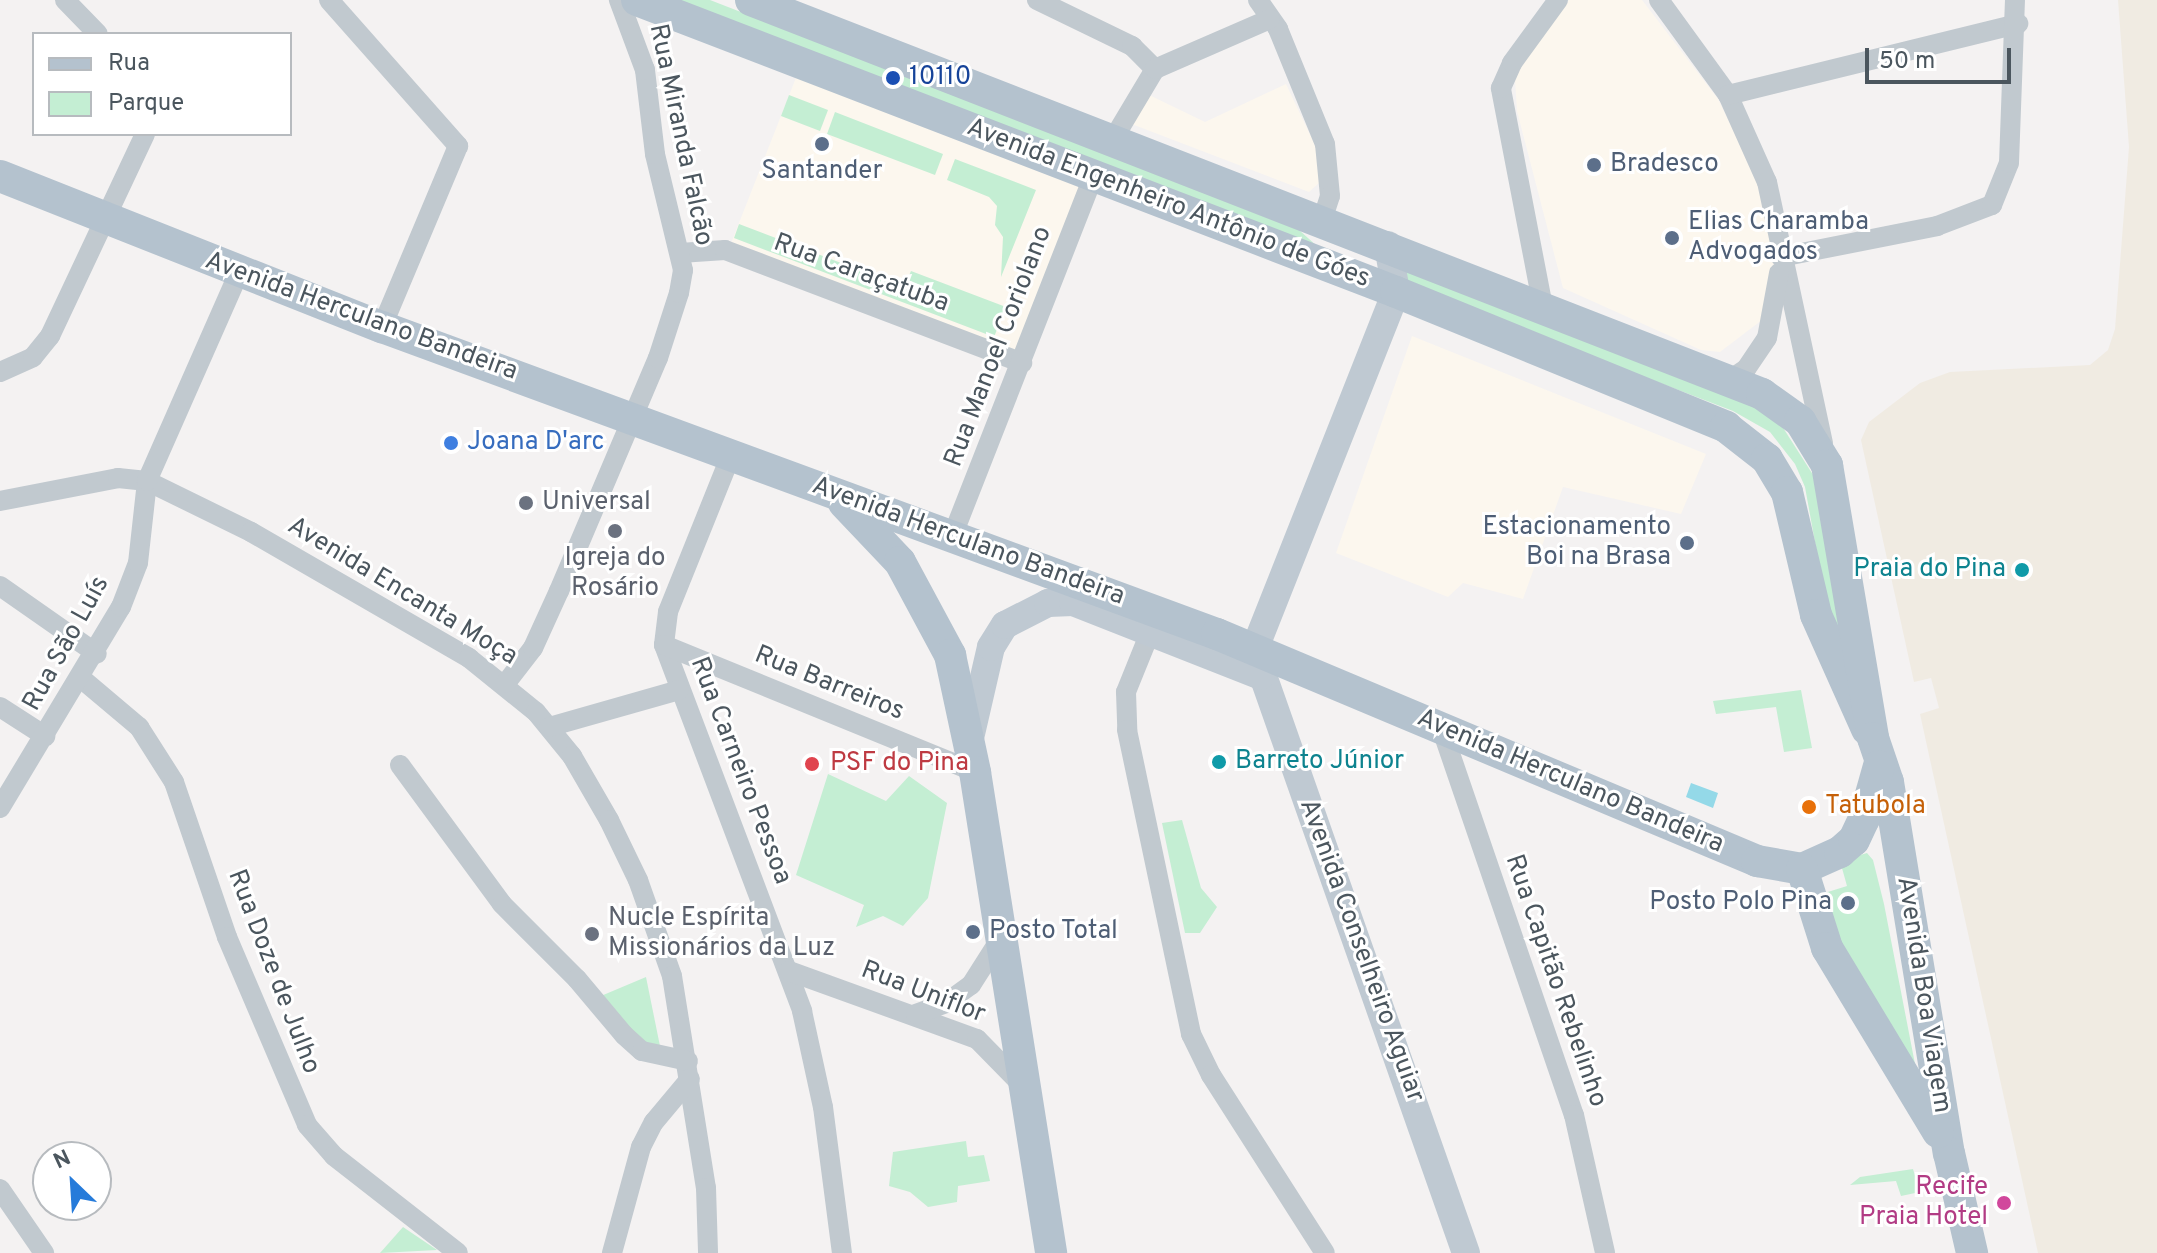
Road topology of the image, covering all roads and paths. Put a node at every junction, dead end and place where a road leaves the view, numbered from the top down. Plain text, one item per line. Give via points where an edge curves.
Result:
1 (65, 0) edge
2 (329, 0) edge
3 (619, 0) edge
4 (637, 0) edge
5 (1037, 0) edge
6 (1258, 0) edge
7 (1558, 0) edge
8 (1659, 0) edge
9 (2015, 0) edge
10 (763, 2) edge
11 (1270, 19) junction
12 (2018, 24) junction
13 (96, 32) edge
14 (1155, 69) junction
15 (1728, 95) junction
16 (144, 136) edge
17 (1112, 141) junction
18 (0, 176) edge
19 (1093, 177) junction
20 (109, 220) junction
21 (1322, 220) junction
22 (1388, 245) junction
23 (680, 253) junction
24 (1781, 257) junction
25 (239, 272) junction
26 (1396, 292) junction
27 (1543, 307) junction
28 (382, 327) junction
29 (1022, 363) junction
30 (0, 372) edge
31 (1728, 381) junction
32 (1697, 412) joint
33 (630, 418) junction
34 (731, 455) junction
35 (1826, 461) junction
36 (147, 481) junction
37 (825, 490) junction
38 (0, 501) edge
39 (952, 537) junction
40 (0, 586) edge
41 (1151, 630) junction
42 (664, 645) junction
43 (97, 654) junction
44 (1257, 663) junction
45 (82, 679) junction
46 (506, 683) junction
47 (679, 690) junction
48 (0, 707) edge
49 (549, 727) junction
50 (1442, 730) junction
51 (45, 736) junction
52 (1876, 752) junction
53 (972, 757) junction
54 (400, 765) dead end
55 (0, 808) edge
56 (1802, 869) junction
57 (999, 941) junction
58 (789, 971) junction
59 (916, 1014) junction
60 (689, 1070) junction
61 (1023, 1087) junction
62 (1949, 1153) junction
63 (4, 1203) edge
64 (44, 1253) edge
65 (458, 1253) edge
66 (612, 1253) edge
67 (708, 1253) edge
68 (842, 1253) edge
69 (1051, 1253) edge
70 (1325, 1253) edge
71 (1466, 1253) edge
72 (1605, 1253) edge
73 (1972, 1253) edge

1 - 13 street
2 - 28 street via 458,146
3 - 23 street, Rua Miranda Falcão via 645,70 655,154
4 - 19 main road, Avenida Engenheiro Antônio de Góes
5 - 14 street via 1132,46
6 - 11 street
7 - 27 street via 1512,63 1501,88
8 - 15 street
9 - 12 street
10 - 17 main road, Avenida Engenheiro Antônio de Góes
11 - 14 street
11 - 21 street via 1325,144 1330,196
12 - 15 street
12 - 24 street via 2009,163 1992,205 1937,226
14 - 17 street
15 - 24 street via 1767,182
16 - 20 street
17 - 21 main road, Avenida Engenheiro Antônio de Góes
18 - 20 main road, Avenida Herculano Bandeira
19 - 26 main road, Avenida Engenheiro Antônio de Góes
19 - 29 street, Rua Manoel Coriolano
20 - 25 main road, Avenida Herculano Bandeira
20 - 30 street via 42,347
21 - 22 main road, Avenida Engenheiro Antônio de Góes
22 - 26 main road
22 - 27 main road, Avenida Engenheiro Antônio de Góes
23 - 29 street, Rua Caraçatuba via 725,250
23 - 33 street, Rua Miranda Falcão via 683,270 668,331
24 - 31 street via 1767,338 1746,369
24 - 35 street
25 - 28 main road, Avenida Herculano Bandeira
25 - 36 street, Rua São Luís
26 - 32 main road, Avenida Engenheiro Antônio de Góes
26 - 44 main road
27 - 31 main road, Avenida Engenheiro Antônio de Góes
28 - 33 main road, Avenida Herculano Bandeira
29 - 39 street, Rua Manoel Coriolano
31 - 35 main road, Avenida Boa Viagem via 1762,394 1794,416
32 - 52 main road, Avenida Boa Viagem via 1740,436 1778,476 1793,509 1816,615
33 - 34 main road, Avenida Herculano Bandeira
33 - 46 street, Rua Miranda Falcão via 533,648
34 - 37 main road, Avenida Herculano Bandeira
34 - 42 street, Rua Carneiro Pessoa via 668,612
35 - 52 main road, Avenida Boa Viagem
36 - 38 street via 118,478
36 - 43 street, Rua São Luís via 138,563
36 - 46 street, Avenida Encanta Moça via 326,575
37 - 39 main road, Avenida Herculano Bandeira
37 - 53 main road via 872,528 924,600 950,655
39 - 44 main road, Avenida Herculano Bandeira via 1026,553
40 - 43 street
41 - 44 main road, Avenida Herculano Bandeira
41 - 53 main road, Avenida Herculano Bandeira via 1073,602 1048,603 1005,625 980,677
41 - 70 street via 1126,692 1127,730 1191,1034 1211,1075
42 - 47 street, Rua Carneiro Pessoa
42 - 53 street, Rua Barreiros
43 - 45 street, Rua São Luís
44 - 50 main road, Avenida Herculano Bandeira
44 - 71 main road, Avenida Conselheiro Aguiar
45 - 51 street, Rua São Luís
45 - 65 street, Rua Doze de Julho via 139,727 174,782 227,937 307,1125 334,1156
46 - 49 street, Avenida Encanta Moça
47 - 49 street
47 - 58 street, Rua Carneiro Pessoa
48 - 51 street
49 - 60 street, Avenida Encanta Moça via 593,790 638,880 672,976
50 - 56 main road, Avenida Herculano Bandeira via 1757,861
50 - 72 street, Rua Capitão Rebelinho via 1574,1115
51 - 55 street, Rua São Luís
52 - 56 main road via 1854,840
52 - 62 main road, Avenida Boa Viagem via 1888,782
53 - 57 main road
54 - 60 street via 502,904 624,1035 642,1051
56 - 62 main road via 1827,948
57 - 59 street via 971,985 946,1003
57 - 61 main road
58 - 59 street, Rua Uniflor
58 - 68 street, Rua Carneiro Pessoa via 823,1107
59 - 61 street, Rua Uniflor via 985,1044
60 - 66 street via 641,1147
60 - 67 street, Avenida Encanta Moça via 706,1188
61 - 69 main road
62 - 73 main road, Avenida Boa Viagem
63 - 64 street

